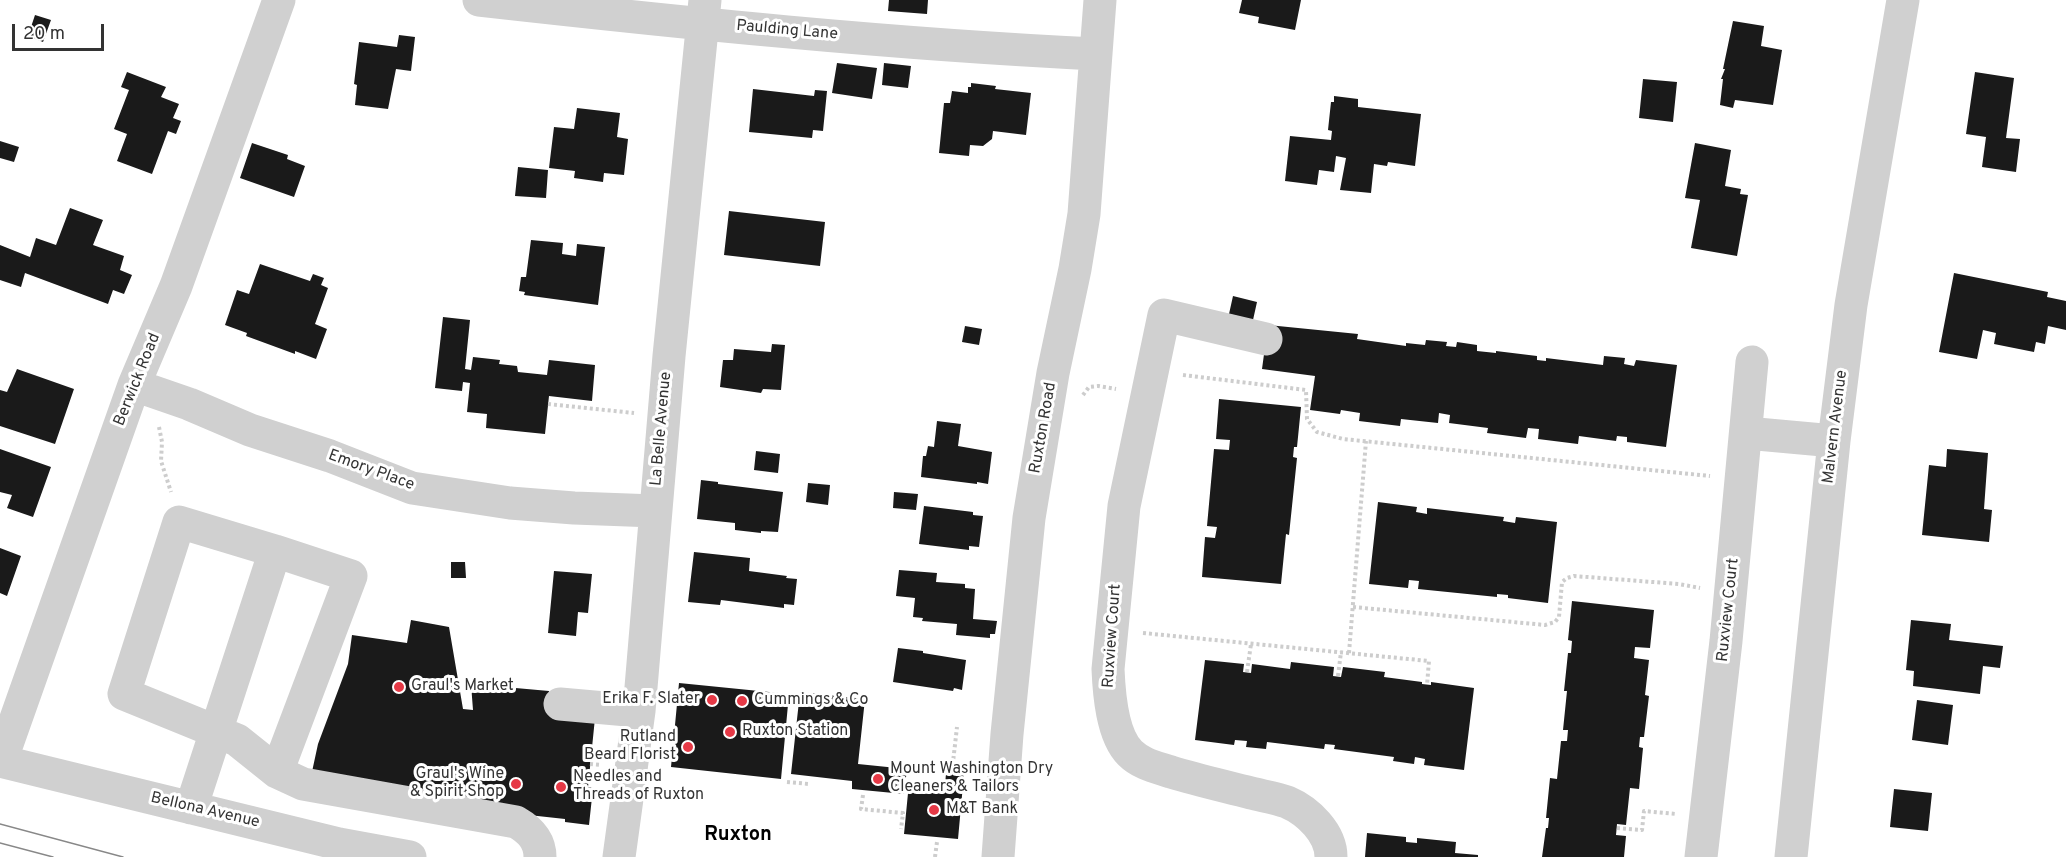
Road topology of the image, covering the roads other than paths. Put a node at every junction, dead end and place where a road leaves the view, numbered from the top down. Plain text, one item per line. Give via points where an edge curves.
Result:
1 (279, 0) edge
2 (479, 0) edge
3 (1100, 0) edge
4 (1903, 0) edge
5 (704, 11) edge
6 (1096, 54) junction
7 (1266, 339) dead end
8 (1752, 362) dead end
9 (134, 385) junction
10 (1746, 433) junction
11 (1833, 441) junction
12 (655, 511) junction
13 (275, 551) junction
14 (560, 704) dead end
15 (639, 711) junction
16 (216, 730) junction
17 (1, 761) edge
18 (277, 772) junction
19 (191, 808) junction
20 (410, 857) edge
21 (540, 857) edge
22 (619, 857) edge
23 (998, 857) edge
24 (1331, 857) edge
25 (1701, 857) edge
26 (1791, 857) edge

1 - 9 street, Berwick Road via 176,286
2 - 5 street, Paulding Lane
3 - 6 street, Ruxton Road
4 - 11 street, Malvern Avenue via 1857,266
5 - 6 street, Paulding Lane via 987,49
5 - 12 street, La Belle Avenue
6 - 23 street, Ruxton Road via 1084,214 1029,518 1006,734
7 - 24 street, Ruxview Court via 1164,315 1124,506 1108,669 1109,696 1119,737 1128,752 1142,763 1287,802 1307,814 1324,832
8 - 10 street, Ruxview Court
9 - 12 street, Emory Place via 412,488 520,504
9 - 17 street, Berwick Road
10 - 11 street
10 - 25 street, Ruxview Court
11 - 26 street, Malvern Avenue
12 - 15 street, La Belle Avenue
13 - 16 street
13 - 16 street via 179,522 124,694
13 - 18 street via 351,576
14 - 15 street
15 - 22 street, La Belle Avenue
16 - 18 street via 237,740
16 - 19 street
17 - 19 street, Bellona Avenue
18 - 21 street via 303,784 516,822 530,830 540,848
19 - 20 street, Bellona Avenue

